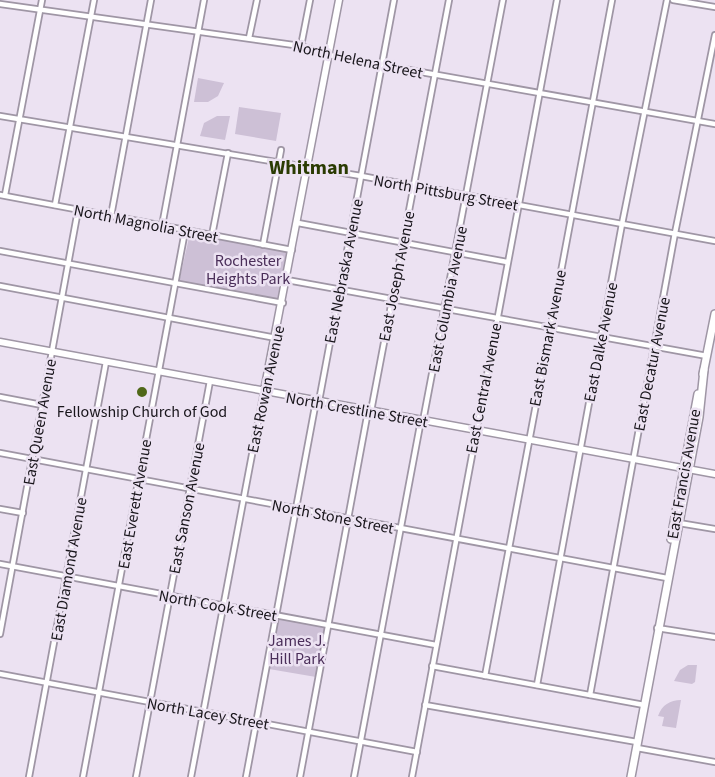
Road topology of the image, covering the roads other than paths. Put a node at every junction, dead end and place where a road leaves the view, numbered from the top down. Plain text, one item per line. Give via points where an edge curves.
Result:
1 (42, 0) edge
2 (94, 0) edge
3 (152, 0) edge
4 (204, 0) edge
5 (256, 0) edge
6 (309, 0) edge
7 (339, 0) edge
8 (394, 0) edge
9 (448, 0) edge
10 (503, 0) edge
11 (558, 0) edge
12 (612, 0) edge
13 (667, 0) edge
14 (673, 0) edge
15 (0, 4) edge
16 (715, 7) edge
17 (40, 9) junction
18 (91, 16) junction
19 (147, 24) junction
20 (198, 32) junction
21 (715, 35) edge
22 (249, 39) junction
23 (301, 46) junction
24 (329, 55) junction
25 (381, 65) junction
26 (435, 74) junction
27 (488, 83) junction
28 (539, 93) junction
29 (592, 102) junction
30 (645, 112) junction
31 (0, 116) edge
32 (19, 120) junction
33 (698, 121) junction
34 (715, 124) edge
35 (69, 128) junction
36 (126, 137) junction
37 (176, 145) junction
38 (281, 150) dead end
39 (228, 153) junction
40 (279, 162) junction
41 (308, 167) junction
42 (361, 176) junction
43 (413, 186) junction
44 (2, 195) edge
45 (466, 195) junction
46 (55, 205) junction
47 (518, 205) junction
48 (78, 210) junction
49 (570, 215) junction
50 (111, 216) junction
51 (298, 223) junction
52 (622, 224) junction
53 (162, 226) junction
54 (186, 231) junction
55 (350, 232) junction
56 (675, 233) junction
57 (212, 235) junction
58 (715, 241) edge
59 (403, 242) junction
60 (263, 245) junction
61 (293, 250) junction
62 (0, 251) edge
63 (456, 252) junction
64 (507, 261) junction
65 (68, 263) junction
66 (287, 280) junction
67 (176, 283) junction
68 (0, 286) edge
69 (340, 289) junction
70 (62, 297) junction
71 (392, 298) junction
72 (283, 303) junction
73 (446, 308) junction
74 (715, 314) edge
75 (169, 318) junction
76 (497, 318) junction
77 (549, 327) junction
78 (601, 337) junction
79 (276, 338) junction
80 (713, 339) edge
81 (0, 342) edge
82 (654, 347) junction
83 (52, 351) junction
84 (707, 356) junction
85 (106, 362) junction
86 (159, 371) junction
87 (210, 381) junction
88 (264, 391) junction
89 (0, 397) edge
90 (317, 401) junction
91 (42, 405) junction
92 (370, 411) junction
93 (422, 420) junction
94 (476, 430) junction
95 (528, 440) junction
96 (580, 450) junction
97 (0, 453) edge
98 (32, 459) junction
99 (633, 460) junction
100 (86, 469) junction
101 (686, 470) junction
102 (715, 474) edge
103 (139, 479) junction
104 (190, 489) junction
105 (243, 498) junction
106 (296, 508) junction
107 (0, 509) edge
108 (23, 513) junction
109 (348, 518) junction
110 (679, 523) junction
111 (400, 528) junction
112 (715, 529) edge
113 (456, 538) junction
114 (508, 548) junction
115 (561, 558) junction
116 (0, 564) edge
117 (12, 567) junction
118 (613, 567) junction
119 (67, 577) junction
120 (667, 578) junction
121 (119, 586) junction
122 (170, 596) junction
123 (223, 605) junction
124 (275, 615) junction
125 (1, 619) edge
126 (328, 625) junction
127 (657, 628) junction
128 (0, 634) edge
129 (380, 635) junction
130 (715, 637) edge
131 (436, 645) junction
132 (432, 666) junction
133 (0, 674) edge
134 (485, 676) junction
135 (46, 683) junction
136 (537, 686) junction
137 (99, 693) junction
138 (590, 695) junction
139 (149, 702) junction
140 (425, 705) junction
141 (644, 705) junction
142 (203, 712) junction
143 (256, 722) junction
144 (308, 732) junction
145 (360, 741) junction
146 (637, 745) junction
147 (417, 752) junction
148 (715, 762) edge
149 (29, 777) edge
150 (83, 777) edge
151 (136, 777) edge
152 (191, 777) edge
153 (246, 777) edge
154 (300, 777) edge
155 (354, 777) edge
156 (412, 777) edge
157 (632, 777) edge

1 - 17 street
2 - 18 street
3 - 19 street
4 - 20 street
5 - 22 street
6 - 23 street
7 - 24 main road, East Rowan Avenue
8 - 25 street, East Nebraska Avenue
9 - 26 street, East Joseph Avenue
10 - 27 street, East Columbia Avenue
11 - 28 street, East Central Avenue
12 - 29 street, East Bismark Avenue
13 - 30 street, East Dalke Avenue
14 - 16 street
15 - 17 street, North Helena Street
17 - 18 street, North Helena Street
17 - 32 street
18 - 19 street, North Helena Street
18 - 35 street
19 - 20 street, North Helena Street
19 - 36 street
20 - 22 street, North Helena Street
20 - 37 street
21 - 33 street, East Decatur Avenue
22 - 23 street, North Helena Street
23 - 24 street, North Helena Street
24 - 25 street, North Helena Street
24 - 41 main road, East Rowan Avenue
25 - 26 street, North Helena Street
25 - 42 street, East Nebraska Avenue
26 - 27 street, North Helena Street
26 - 43 street, East Joseph Avenue
27 - 28 street, North Helena Street
27 - 45 street, East Columbia Avenue
28 - 29 street, North Helena Street
28 - 47 street, East Central Avenue
29 - 30 street, North Helena Street
29 - 49 street, East Bismark Avenue
30 - 33 street, North Helena Street
30 - 52 street, East Dalke Avenue
31 - 32 street, North Pittsburg Street
32 - 35 street, North Pittsburg Street
32 - 44 street
33 - 34 street, North Helena Street
33 - 56 street, East Decatur Avenue
35 - 36 street, North Pittsburg Street
35 - 46 street
36 - 37 street, North Pittsburg Street
36 - 50 street
37 - 39 street, North Pittsburg Street
37 - 53 street
38 - 40 street
39 - 40 street, North Pittsburg Street
39 - 57 street
40 - 41 street, North Pittsburg Street
40 - 60 street
41 - 42 street, North Pittsburg Street
41 - 51 main road, East Rowan Avenue
42 - 43 street, North Pittsburg Street
42 - 55 street, East Nebraska Avenue
43 - 45 street, North Pittsburg Street
43 - 59 street, East Joseph Avenue
44 - 46 street, North Magnolia Street
45 - 47 street, North Pittsburg Street
45 - 63 street, East Columbia Avenue
46 - 48 street, North Magnolia Street
47 - 49 street, North Pittsburg Street
47 - 64 street, East Central Avenue
48 - 50 street, North Magnolia Street
48 - 65 street, East Queen Avenue
49 - 52 street, North Pittsburg Street
49 - 77 street, East Bismark Avenue
50 - 53 street, North Magnolia Street
51 - 55 street
51 - 61 main road, East Rowan Avenue
52 - 56 street, North Pittsburg Street
52 - 78 street, East Dalke Avenue
53 - 54 street, North Magnolia Street
54 - 57 street, North Magnolia Street
54 - 67 street, East Everett Avenue
55 - 59 street
55 - 69 street, East Nebraska Avenue
56 - 58 street, North Pittsburg Street
56 - 82 street, East Decatur Avenue
57 - 60 street, North Magnolia Street
59 - 63 street
59 - 71 street, East Joseph Avenue
60 - 61 street, North Magnolia Street
61 - 66 main road, East Rowan Avenue
62 - 65 street
63 - 64 street
63 - 73 street, East Columbia Avenue
64 - 76 street, East Central Avenue
65 - 67 street
65 - 70 street, East Queen Avenue
66 - 69 street
66 - 72 main road, East Rowan Avenue
67 - 72 street
67 - 75 street, East Everett Avenue
68 - 70 street
69 - 71 street
69 - 90 street, East Nebraska Avenue
70 - 75 street
70 - 83 street, East Queen Avenue
71 - 73 street
71 - 92 street, East Joseph Avenue
72 - 79 main road, East Rowan Avenue
73 - 76 street
73 - 93 street, East Columbia Avenue
74 - 80 main road, East Francis Avenue
75 - 79 street
75 - 86 street, East Everett Avenue
76 - 77 street
76 - 94 street, East Central Avenue
77 - 78 street
77 - 95 street, East Bismark Avenue
78 - 82 street
78 - 96 street, East Dalke Avenue
79 - 88 main road, East Rowan Avenue
80 - 84 main road, East Francis Avenue
81 - 83 main road, North Crestline Street
82 - 84 street
82 - 99 street, East Decatur Avenue
83 - 85 main road, North Crestline Street
83 - 91 street, East Queen Avenue
84 - 101 main road, East Francis Avenue
85 - 86 main road, North Crestline Street
85 - 100 street, East Diamond Avenue
86 - 87 main road, North Crestline Street
86 - 103 street, East Everett Avenue
87 - 88 main road, North Crestline Street
87 - 104 street, East Sanson Avenue
88 - 90 main road, North Crestline Street
88 - 105 street, East Rowan Avenue
89 - 91 street
90 - 92 main road, North Crestline Street
90 - 106 street, East Nebraska Avenue
91 - 98 street, East Queen Avenue
92 - 93 main road, North Crestline Street
92 - 109 street, East Joseph Avenue
93 - 94 main road, North Crestline Street
93 - 111 street, East Columbia Avenue
94 - 95 main road, North Crestline Street
94 - 113 street, East Central Avenue
95 - 96 main road, North Crestline Street
95 - 114 street, East Bismark Avenue
96 - 99 main road, North Crestline Street
96 - 115 street, East Dalke Avenue
97 - 98 street, North Stone Street
98 - 100 street, North Stone Street
98 - 108 street, East Queen Avenue
99 - 101 main road, North Crestline Street
99 - 118 street, East Decatur Avenue
100 - 103 street, North Stone Street
100 - 119 street, East Diamond Avenue
101 - 102 main road, North Crestline Street
101 - 110 main road, East Francis Avenue
101 - 120 main road, East Francis Avenue
103 - 104 street, North Stone Street
103 - 121 street, East Everett Avenue
104 - 105 street, North Stone Street
104 - 122 street, East Sanson Avenue
105 - 106 street, North Stone Street
105 - 123 street, East Rowan Avenue
106 - 109 street, North Stone Street
106 - 124 street, East Nebraska Avenue
107 - 108 street
108 - 117 street, East Queen Avenue
109 - 111 street, North Stone Street
109 - 126 street, East Joseph Avenue
110 - 112 street
110 - 120 main road, East Francis Avenue
111 - 113 street, North Stone Street
111 - 129 street, East Columbia Avenue
113 - 114 street, North Stone Street
113 - 131 street, East Central Avenue
114 - 115 street, North Stone Street
114 - 134 street, East Bismark Avenue
115 - 118 street, North Stone Street
115 - 136 street, East Dalke Avenue
116 - 117 street, North Cook Street
117 - 119 street, North Cook Street
117 - 125 street, East Queen Avenue
118 - 120 street, North Stone Street
118 - 138 street, East Decatur Avenue
119 - 121 street, North Cook Street
119 - 135 street, East Diamond Avenue
120 - 127 main road, East Francis Avenue
121 - 122 street, North Cook Street
121 - 137 street, East Everett Avenue
122 - 123 street, North Cook Street
122 - 139 street, East Sanson Avenue
123 - 124 street, North Cook Street
123 - 142 street, East Rowan Avenue
124 - 126 street, North Cook Street
124 - 143 street, East Nebraska Avenue
125 - 128 street, East Queen Avenue
126 - 129 street, North Cook Street
126 - 144 street, East Joseph Avenue
127 - 130 street
127 - 141 main road, East Francis Avenue
129 - 131 street, North Cook Street
129 - 145 street, East Columbia Avenue
131 - 132 street, East Central Avenue
132 - 134 street
132 - 140 street, East Central Avenue
133 - 135 street, North Lacey Street
134 - 136 street
135 - 137 street, North Lacey Street
135 - 149 street, East Diamond Avenue
136 - 138 street
137 - 139 street, North Lacey Street
137 - 150 street, East Everett Avenue
138 - 141 street
139 - 142 street, North Lacey Street
139 - 151 street, East Sanson Avenue
140 - 146 street
140 - 147 street, East Central Avenue
141 - 146 main road, East Francis Avenue
142 - 143 street, North Lacey Street
142 - 152 street, East Rowan Avenue
143 - 144 street, North Lacey Street
143 - 153 street, East Nebraska Avenue
144 - 145 street, North Lacey Street
144 - 154 street, East Joseph Avenue
145 - 147 street, North Lacey Street
145 - 155 street, East Columbia Avenue
146 - 148 street
146 - 157 main road, East Francis Avenue
147 - 156 street, East Central Avenue

